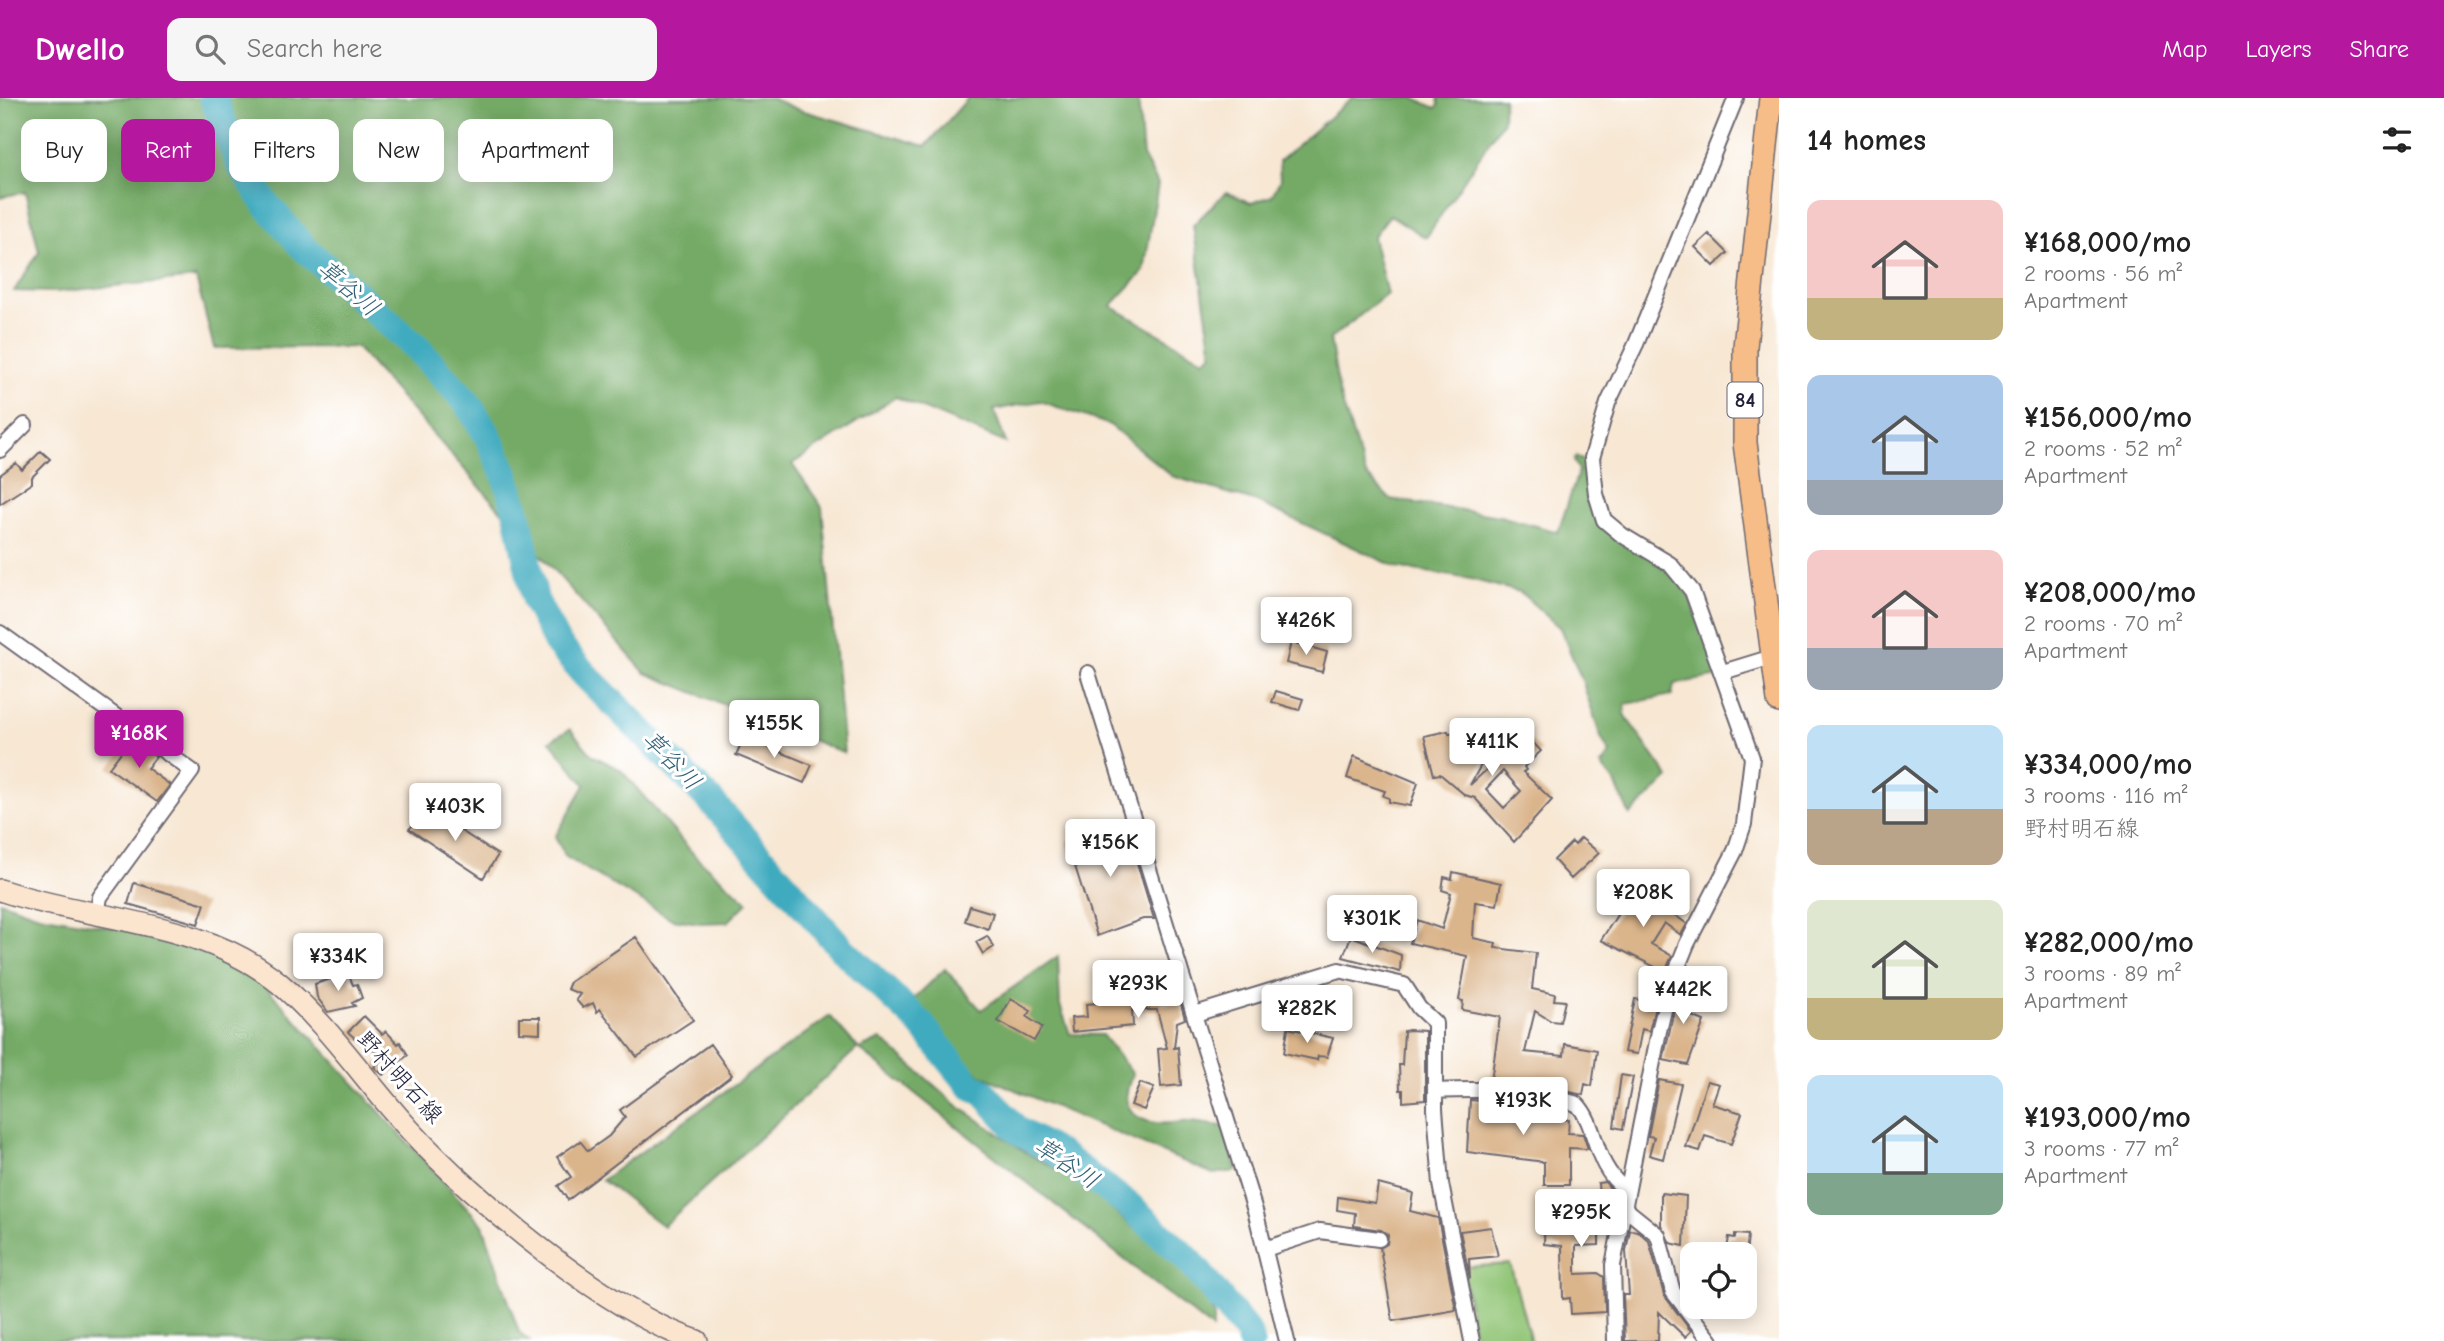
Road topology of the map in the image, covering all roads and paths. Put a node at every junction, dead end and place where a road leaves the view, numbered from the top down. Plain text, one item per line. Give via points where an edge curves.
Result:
1 (1736, 98) edge
2 (1771, 98) edge
3 (25, 425) dead end
4 (0, 450) edge
5 (0, 633) edge
6 (1772, 657) junction
7 (1723, 672) junction
8 (1088, 673) dead end
9 (1779, 701) edge
10 (0, 890) edge
11 (97, 914) junction
12 (1195, 1014) junction
13 (1435, 1091) junction
14 (1626, 1191) junction
15 (1623, 1208) junction
16 (1378, 1238) dead end
17 (1265, 1249) junction
18 (697, 1341) edge
19 (1287, 1341) edge
20 (1472, 1341) edge
21 (1615, 1341) edge
22 (1711, 1341) edge

1 - 7 street via 1608,403 1592,458 1604,520 1670,564 1692,591
2 - 6 main road, 84 via 1745,375 1746,455
3 - 4 street
5 - 11 street via 192,771 100,897
6 - 7 street
6 - 9 main road, 84
7 - 14 street via 1752,758 1744,824 1670,986
8 - 12 street
10 - 11 main road, 野村明石線
11 - 18 main road, 野村明石線 via 179,933 236,956 279,983 411,1131 482,1199 619,1304
12 - 13 street via 1339,970 1404,985 1434,1023
12 - 17 street
13 - 14 street via 1481,1089 1577,1104 1599,1156 1613,1180
13 - 20 street via 1441,1184
14 - 15 street
15 - 21 street via 1613,1265
15 - 22 street via 1658,1236 1673,1292
16 - 17 street via 1320,1231
17 - 19 street

